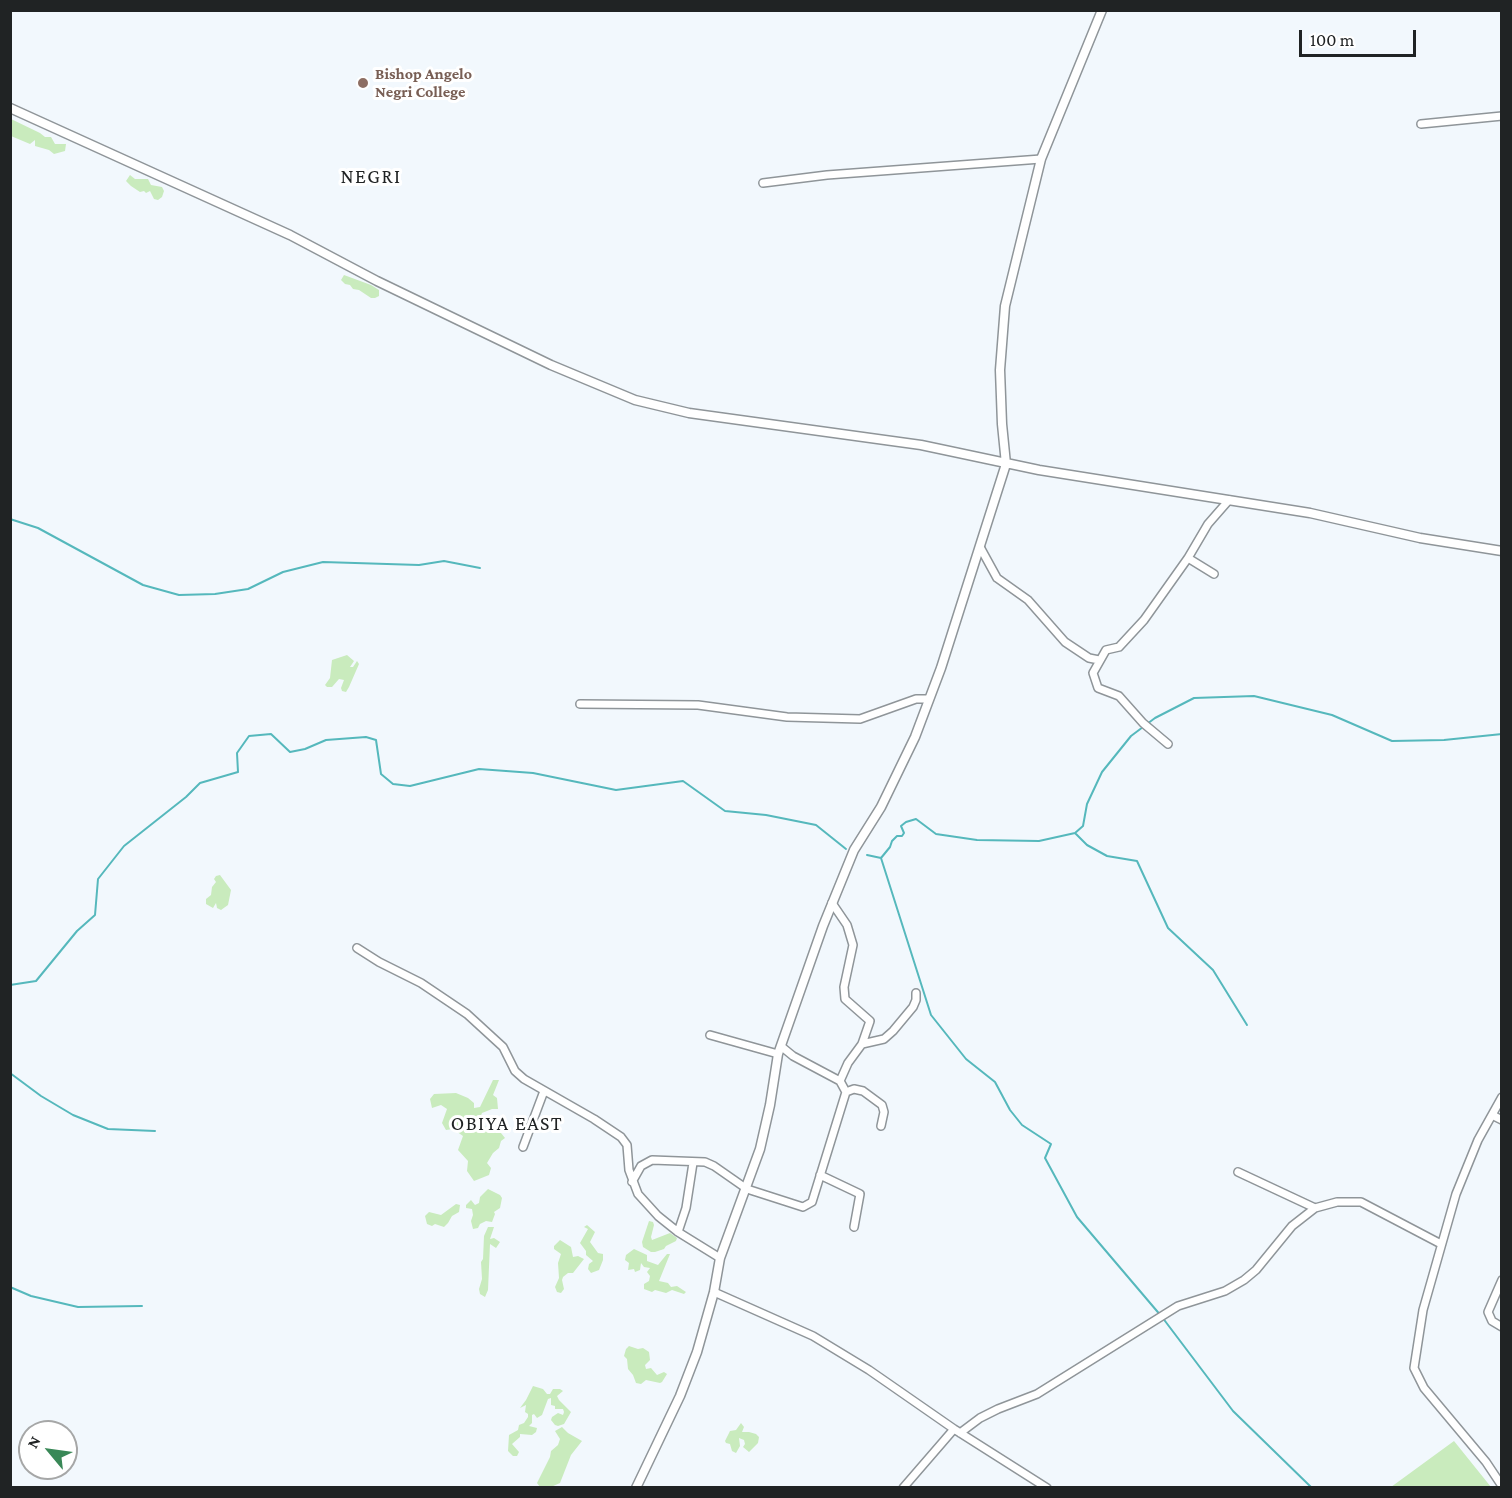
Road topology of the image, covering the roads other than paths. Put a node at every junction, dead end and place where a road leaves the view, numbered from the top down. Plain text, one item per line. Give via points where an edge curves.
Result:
1 (1102, 10) edge
2 (10, 108) edge
3 (1502, 116) edge
4 (1421, 124) dead end
5 (1041, 159) junction
6 (763, 183) dead end
7 (1006, 464) junction
8 (1229, 500) junction
9 (980, 547) junction
10 (1502, 551) edge
11 (1188, 558) junction
12 (1214, 574) dead end
13 (1089, 658) junction
14 (1099, 660) junction
15 (1093, 673) junction
16 (929, 699) junction
17 (580, 704) dead end
18 (1168, 744) dead end
19 (832, 903) junction
20 (357, 948) dead end
21 (916, 993) dead end
22 (710, 1035) dead end
23 (862, 1044) junction
24 (780, 1050) junction
25 (840, 1081) junction
26 (544, 1090) junction
27 (846, 1092) junction
28 (1502, 1097) edge
29 (1492, 1115) junction
30 (1502, 1120) edge
31 (881, 1126) dead end
32 (524, 1147) dead end
33 (693, 1163) junction
34 (1238, 1172) dead end
35 (820, 1175) junction
36 (632, 1182) junction
37 (747, 1190) junction
38 (1315, 1208) junction
39 (854, 1227) dead end
40 (678, 1232) junction
41 (1441, 1244) junction
42 (720, 1258) junction
43 (1502, 1280) edge
44 (714, 1292) junction
45 (1502, 1327) edge
46 (957, 1431) junction
47 (1502, 1486) edge
48 (636, 1488) edge
49 (903, 1488) edge
50 (1047, 1488) edge

1 - 5 street
2 - 7 street via 290,235 551,365 635,400 689,413 921,445
3 - 4 street
5 - 6 street via 878,170
5 - 7 street via 1003,319 1000,370
7 - 8 street
7 - 9 street
8 - 10 street
8 - 11 street via 1208,524
9 - 13 street via 997,578 1028,600 1065,642
9 - 16 street
11 - 12 street
11 - 14 street via 1125,642 1106,650
13 - 14 street
13 - 15 street
14 - 15 street
15 - 18 street via 1098,688 1119,696
16 - 17 street via 916,699 860,719 787,717 698,705
16 - 19 street via 900,768 854,850
19 - 23 street via 847,925 853,945 845,999 870,1021
19 - 24 street
20 - 26 street via 467,1014 503,1047 515,1071
21 - 23 street via 913,1007 893,1031 884,1039
22 - 24 street
23 - 25 street
24 - 25 street
24 - 37 street via 760,1149
25 - 27 street
26 - 32 street
26 - 36 street via 624,1139
27 - 31 street via 863,1091 882,1105
27 - 35 street
28 - 29 street
29 - 30 street
29 - 41 street via 1461,1177
33 - 36 street via 652,1160 641,1166
33 - 37 street via 714,1166
33 - 40 street
34 - 38 street
35 - 37 street via 812,1202 803,1207
35 - 39 street via 860,1194
36 - 40 street via 658,1216
37 - 42 street
38 - 41 street via 1337,1202 1361,1202
38 - 46 street via 1292,1226 1244,1280 1225,1291 1178,1306 1036,1394
40 - 42 street
41 - 47 street via 1423,1310 1414,1368 1424,1388
42 - 44 street
43 - 45 street via 1488,1312
44 - 46 street via 813,1336
44 - 48 street via 680,1396
46 - 49 street
46 - 50 street

